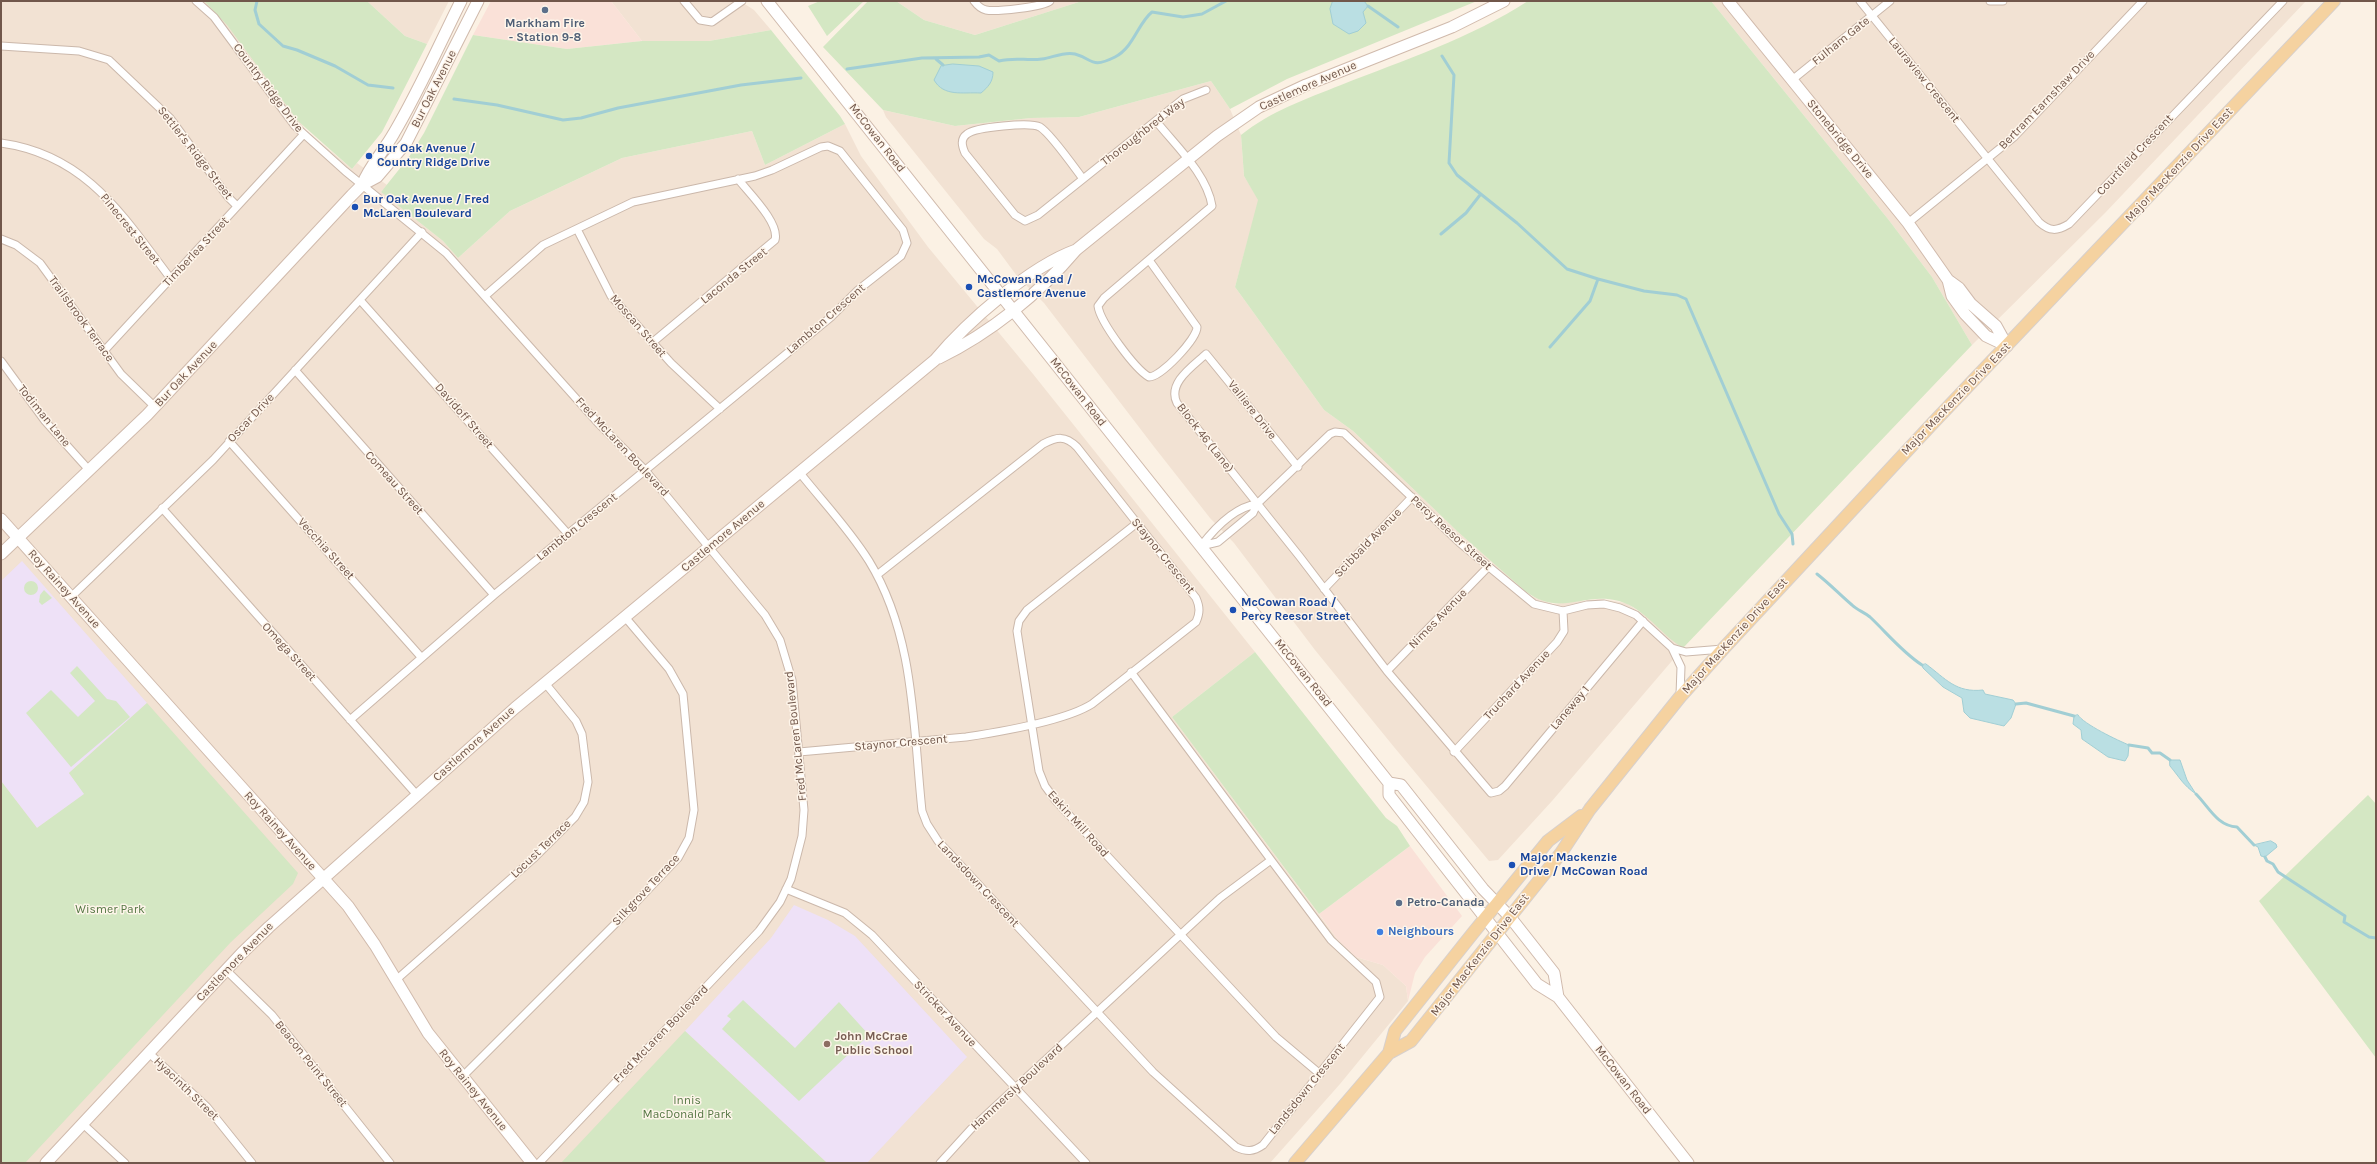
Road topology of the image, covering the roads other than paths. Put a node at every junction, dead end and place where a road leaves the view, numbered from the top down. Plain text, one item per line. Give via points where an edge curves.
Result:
1 (196, 1) edge
2 (461, 1) edge
3 (478, 1) edge
4 (684, 1) edge
5 (742, 1) edge
6 (767, 1) edge
7 (974, 1) edge
8 (1050, 1) edge
9 (1504, 1) edge
10 (1728, 1) edge
11 (1860, 1) edge
12 (1890, 1) edge
13 (1990, 1) edge
14 (2004, 1) edge
15 (2143, 1) edge
16 (2283, 1) edge
17 (2334, 1) edge
18 (1872, 16) junction
19 (1, 46) edge
20 (1792, 80) junction
21 (1206, 90) dead end
22 (1156, 121) junction
23 (304, 135) junction
24 (1, 143) edge
25 (1988, 158) junction
26 (1187, 160) junction
27 (738, 179) junction
28 (1083, 179) junction
29 (362, 185) junction
30 (237, 206) junction
31 (1908, 223) junction
32 (576, 229) junction
33 (422, 232) junction
34 (1, 239) edge
35 (1076, 250) junction
36 (1149, 260) junction
37 (171, 279) junction
38 (485, 296) junction
39 (1002, 297) junction
40 (360, 300) junction
41 (1013, 310) junction
42 (653, 342) junction
43 (2007, 346) junction
44 (104, 351) junction
45 (1206, 354) joint
46 (935, 360) junction
47 (1, 361) edge
48 (295, 370) junction
49 (155, 407) junction
50 (720, 409) junction
51 (230, 441) junction
52 (1298, 467) junction
53 (89, 470) junction
54 (645, 470) junction
55 (800, 473) junction
56 (1412, 497) junction
57 (1257, 504) junction
58 (162, 508) junction
59 (1, 519) edge
60 (1137, 523) junction
61 (568, 534) junction
62 (18, 538) junction
63 (1201, 546) junction
64 (709, 547) junction
65 (1, 554) edge
66 (1488, 567) junction
67 (877, 575) junction
68 (1324, 589) junction
69 (494, 595) junction
70 (72, 596) junction
71 (1562, 611) junction
72 (625, 617) junction
73 (1643, 621) junction
74 (1672, 648) junction
75 (1723, 649) junction
76 (421, 657) junction
77 (1387, 671) junction
78 (1132, 672) junction
79 (545, 683) junction
80 (1680, 697) junction
81 (350, 720) junction
82 (1032, 723) junction
83 (915, 743) junction
84 (799, 752) junction
85 (1454, 752) junction
86 (1389, 783) junction
87 (1495, 793) joint
88 (417, 795) junction
89 (1590, 809) junction
90 (1271, 860) junction
91 (323, 879) junction
92 (786, 889) junction
93 (1498, 904) junction
94 (1510, 917) junction
95 (1486, 919) junction
96 (1498, 934) junction
97 (1180, 935) junction
98 (226, 970) junction
99 (396, 980) junction
100 (1558, 997) junction
101 (1097, 1012) junction
102 (149, 1053) junction
103 (1389, 1053) junction
104 (1320, 1074) junction
105 (462, 1076) junction
106 (1015, 1089) junction
107 (83, 1124) junction
108 (46, 1163) edge
109 (125, 1163) edge
110 (252, 1163) edge
111 (390, 1163) edge
112 (532, 1163) edge
113 (539, 1163) edge
114 (940, 1163) edge
115 (1086, 1163) edge
116 (1295, 1163) edge
117 (1688, 1163) edge

1 - 23 street, Country Ridge Drive via 214,17
2 - 29 street, Bur Oak Avenue via 398,126 368,170
3 - 29 street, Bur Oak Avenue via 406,142 377,177
4 - 5 street via 700,20 712,22
6 - 39 street, McCowan Road
7 - 8 street via 982,9 990,10 1032,7
9 - 26 street, Castlemore Avenue via 1452,27 1268,102 1236,122
10 - 20 street, Stonebridge Drive
11 - 18 street, Lauraview Crescent
12 - 18 street, Fulham Gate
13 - 14 street
15 - 25 street, Bertram Earnshaw Drive via 2014,137
16 - 25 street, Courtfield Crescent via 2069,224 2057,231 2046,229 2038,222
17 - 43 main road, Major MacKenzie Drive East
18 - 20 street, Fulham Gate
18 - 25 street, Lauraview Crescent
19 - 30 street, Settler's Ridge Street via 79,51 109,60 170,118
20 - 31 street, Stonebridge Drive
21 - 22 street, Thoroughbred Way via 1184,99
22 - 26 street
22 - 28 street, Thoroughbred Way
23 - 29 street, Country Ridge Drive
23 - 30 street, Timberlea Street
24 - 37 street, Pinecrest Street via 20,146 54,158 83,176 110,200
25 - 31 street, Bertram Earnshaw Drive
26 - 35 street, Castlemore Avenue
26 - 36 street via 1204,182 1212,206
27 - 32 street, Lambton Crescent via 633,202
27 - 42 street, Laconda Street via 773,223 777,235 775,240
27 - 50 street, Lambton Crescent via 772,170 821,147 835,148 903,230 907,243 901,256
28 - 28 street, Thoroughbred Way via 1044,130 1034,125 977,130 967,134 961,143 965,153 1019,219 1025,221 1032,219
29 - 33 street, Fred McLaren Boulevard
29 - 49 street, Bur Oak Avenue
30 - 37 street, Timberlea Street
31 - 43 street, Stonebridge Drive via 1948,280 1952,296 1966,314 1986,336
32 - 38 street, Lambton Crescent via 538,248
32 - 42 street, Moscan Street via 604,286
33 - 38 street, Fred McLaren Boulevard via 446,253
33 - 40 street, Oscar Drive
34 - 44 street, Trailsbrook Terrace via 16,245 40,263
35 - 39 street, Castlemore Avenue via 1043,266
35 - 41 street, Castlemore Avenue via 1054,276
36 - 36 street via 1098,306 1105,323 1138,368 1149,378 1158,375 1193,339 1197,327
37 - 44 street, Timberlea Street
38 - 54 street, Fred McLaren Boulevard via 598,423
39 - 41 street, McCowan Road
39 - 46 street, Castlemore Avenue via 958,333
40 - 48 street, Oscar Drive
40 - 61 street, Davidoff Street
41 - 46 street, Castlemore Avenue via 966,345
41 - 63 street, McCowan Road
42 - 50 street, Moscan Street via 678,370
43 - 75 main road, Major MacKenzie Drive East via 1925,430
44 - 49 street, Trailsbrook Terrace via 121,374
45 - 52 street, Valliere Drive
45 - 57 street, Block 46 (Lane) via 1176,384 1174,398
46 - 55 street, Castlemore Avenue
47 - 53 street, Todiman Lane via 45,421
48 - 51 street, Oscar Drive
48 - 69 street, Comeau Street
49 - 53 street, Bur Oak Avenue
50 - 54 street, Lambton Crescent
51 - 58 street, Oscar Drive
51 - 76 street, Vecchia Street
52 - 56 street, Percy Reesor Street via 1330,434 1344,433
52 - 57 street, Percy Reesor Street
53 - 62 street, Bur Oak Avenue
54 - 61 street, Lambton Crescent
54 - 64 street, Fred McLaren Boulevard
55 - 64 street, Castlemore Avenue
55 - 67 street, Landsdown Crescent via 858,545
56 - 66 street, Percy Reesor Street
56 - 68 street, Scibbald Avenue
57 - 63 street, Percy Reesor Street via 1247,505 1217,527
57 - 63 street, Percy Reesor Street via 1253,513 1218,542
57 - 68 street, Block 46 (Lane)
58 - 70 street, Oscar Drive
58 - 81 street, Omega Street
59 - 62 street, Roy Rainey Avenue
60 - 67 street, Staynor Crescent via 1077,447 1068,438 1057,438 1043,444
60 - 78 street, Staynor Crescent via 1196,598 1200,610 1196,622
60 - 82 street, Eakin Mill Road via 1028,610 1019,621 1017,631
61 - 69 street, Lambton Crescent
62 - 65 street, Bur Oak Avenue
62 - 70 street, Roy Rainey Avenue
63 - 86 street, McCowan Road
64 - 72 street, Castlemore Avenue
64 - 84 street, Fred McLaren Boulevard via 765,615 780,640 792,680
66 - 71 street, Percy Reesor Street via 1534,604
66 - 77 street, Nimes Avenue
67 - 83 street, Landsdown Crescent via 899,625 906,655
68 - 77 street, Block 46 (Lane)
69 - 76 street, Lambton Crescent
70 - 91 street, Roy Rainey Avenue
71 - 73 street, Percy Reesor Street via 1604,604 1628,611
71 - 85 street, Truchard Avenue via 1564,631 1557,642
72 - 79 street, Castlemore Avenue
72 - 105 street, Silkgrove Terrace via 669,669 683,694 694,810 689,838 678,858 623,916
73 - 74 street, Percy Reesor Street
73 - 87 street, Laneway 1 via 1505,786
74 - 75 street via 1686,652
74 - 80 street, Percy Reesor Street via 1680,667
75 - 80 main road, Major MacKenzie Drive East
76 - 81 street, Lambton Crescent
77 - 85 street, Block 46 (Lane)
78 - 82 street, Staynor Crescent via 1084,709
78 - 90 street, Landsdown Crescent
79 - 88 street, Castlemore Avenue
79 - 99 street, Locust Terrace via 576,721 582,734 588,782 584,802 575,817 533,859
80 - 89 main road, Major MacKenzie Drive East
81 - 88 street, Omega Street
82 - 83 street, Staynor Crescent via 993,733
82 - 97 street, Eakin Mill Road via 1039,771 1050,794
83 - 84 street, Staynor Crescent
83 - 101 street, Landsdown Crescent via 922,811 938,841
84 - 92 street, Fred McLaren Boulevard via 804,810 802,836
85 - 87 street, Block 46 (Lane) via 1487,790
86 - 93 street, McCowan Road via 1401,785 1483,889
86 - 95 street, McCowan Road via 1389,795
88 - 91 street, Castlemore Avenue
89 - 93 main road, Major MacKenzie Drive East via 1548,841
89 - 94 main road, Major MacKenzie Drive East via 1561,853
90 - 97 street via 1220,898
90 - 104 street, Landsdown Crescent via 1331,940 1379,987 1378,1001
91 - 98 street, Castlemore Avenue via 256,939
91 - 99 street, Roy Rainey Avenue via 357,917
92 - 106 street, Stricker Avenue via 830,905 855,919
92 - 113 street, Fred McLaren Boulevard via 759,931
93 - 94 street, McCowan Road
93 - 95 main road, Major MacKenzie Drive East
94 - 96 main road, Major MacKenzie Drive East
94 - 100 street, McCowan Road via 1554,973
95 - 96 street, McCowan Road
95 - 103 main road, Major MacKenzie Drive East via 1395,1031
96 - 100 street, McCowan Road via 1538,984
96 - 103 main road, Major MacKenzie Drive East via 1411,1041
97 - 101 street
97 - 104 street, Eakin Mill Road via 1276,1037
98 - 102 street, Castlemore Avenue
98 - 111 street, Beacon Point Street via 272,1015
99 - 105 street, Roy Rainey Avenue via 428,1032
100 - 117 street, McCowan Road
101 - 104 street, Landsdown Crescent via 1153,1072 1236,1147 1246,1151 1255,1151 1263,1145
101 - 106 street, Hammersly Boulevard
102 - 107 street, Castlemore Avenue
102 - 110 street, Hyacinth Street via 207,1107
103 - 116 main road, Major MacKenzie Drive East
105 - 112 street, Roy Rainey Avenue
106 - 114 street, Hammersly Boulevard via 971,1129
106 - 115 street, Stricker Avenue
107 - 108 street, Castlemore Avenue
107 - 109 street

